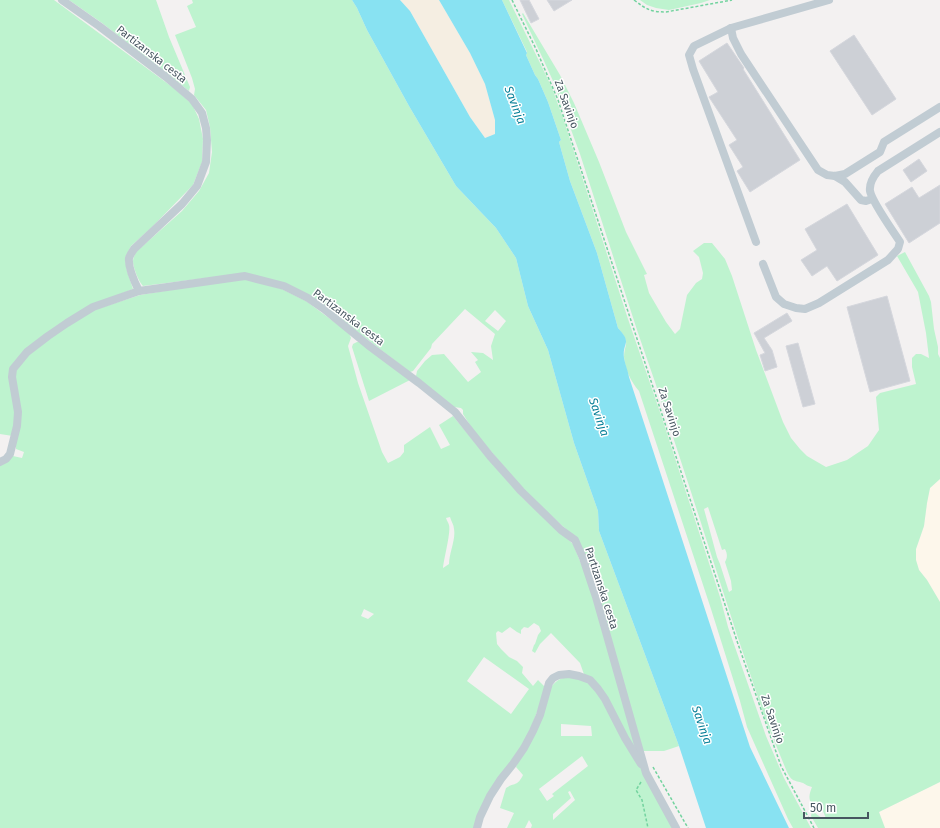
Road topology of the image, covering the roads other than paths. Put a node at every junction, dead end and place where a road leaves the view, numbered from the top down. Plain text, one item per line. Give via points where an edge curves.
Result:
1 (62, 0) edge
2 (829, 0) edge
3 (731, 28) junction
4 (940, 107) edge
5 (940, 132) edge
6 (834, 176) junction
7 (872, 199) junction
8 (756, 242) dead end
9 (763, 264) dead end
10 (138, 291) junction
11 (0, 462) edge
12 (646, 772) junction
13 (477, 828) edge
14 (676, 828) edge

1 - 10 street, Partizanska cesta via 133,51 192,99 202,113 206,128 206,162 197,186 182,204 134,249 129,258
2 - 3 street
3 - 6 street via 741,54 818,170
3 - 8 street via 694,46 689,55
4 - 6 street via 884,142 880,152 844,174
5 - 7 street via 878,171 871,183
6 - 7 street via 845,182 861,200
7 - 9 street via 900,242 898,249 888,260 819,303 805,309 784,304 776,297
10 - 11 street via 93,307 67,322 27,352 13,369 17,426 10,454
10 - 12 street, Partizanska cesta via 245,276 284,286 324,309 455,412 521,491 574,540 596,597
12 - 13 street, Partizanska cesta via 605,699 590,680 569,674 559,675 549,683 533,731 521,753 490,796
12 - 14 street, Partizanska cesta

